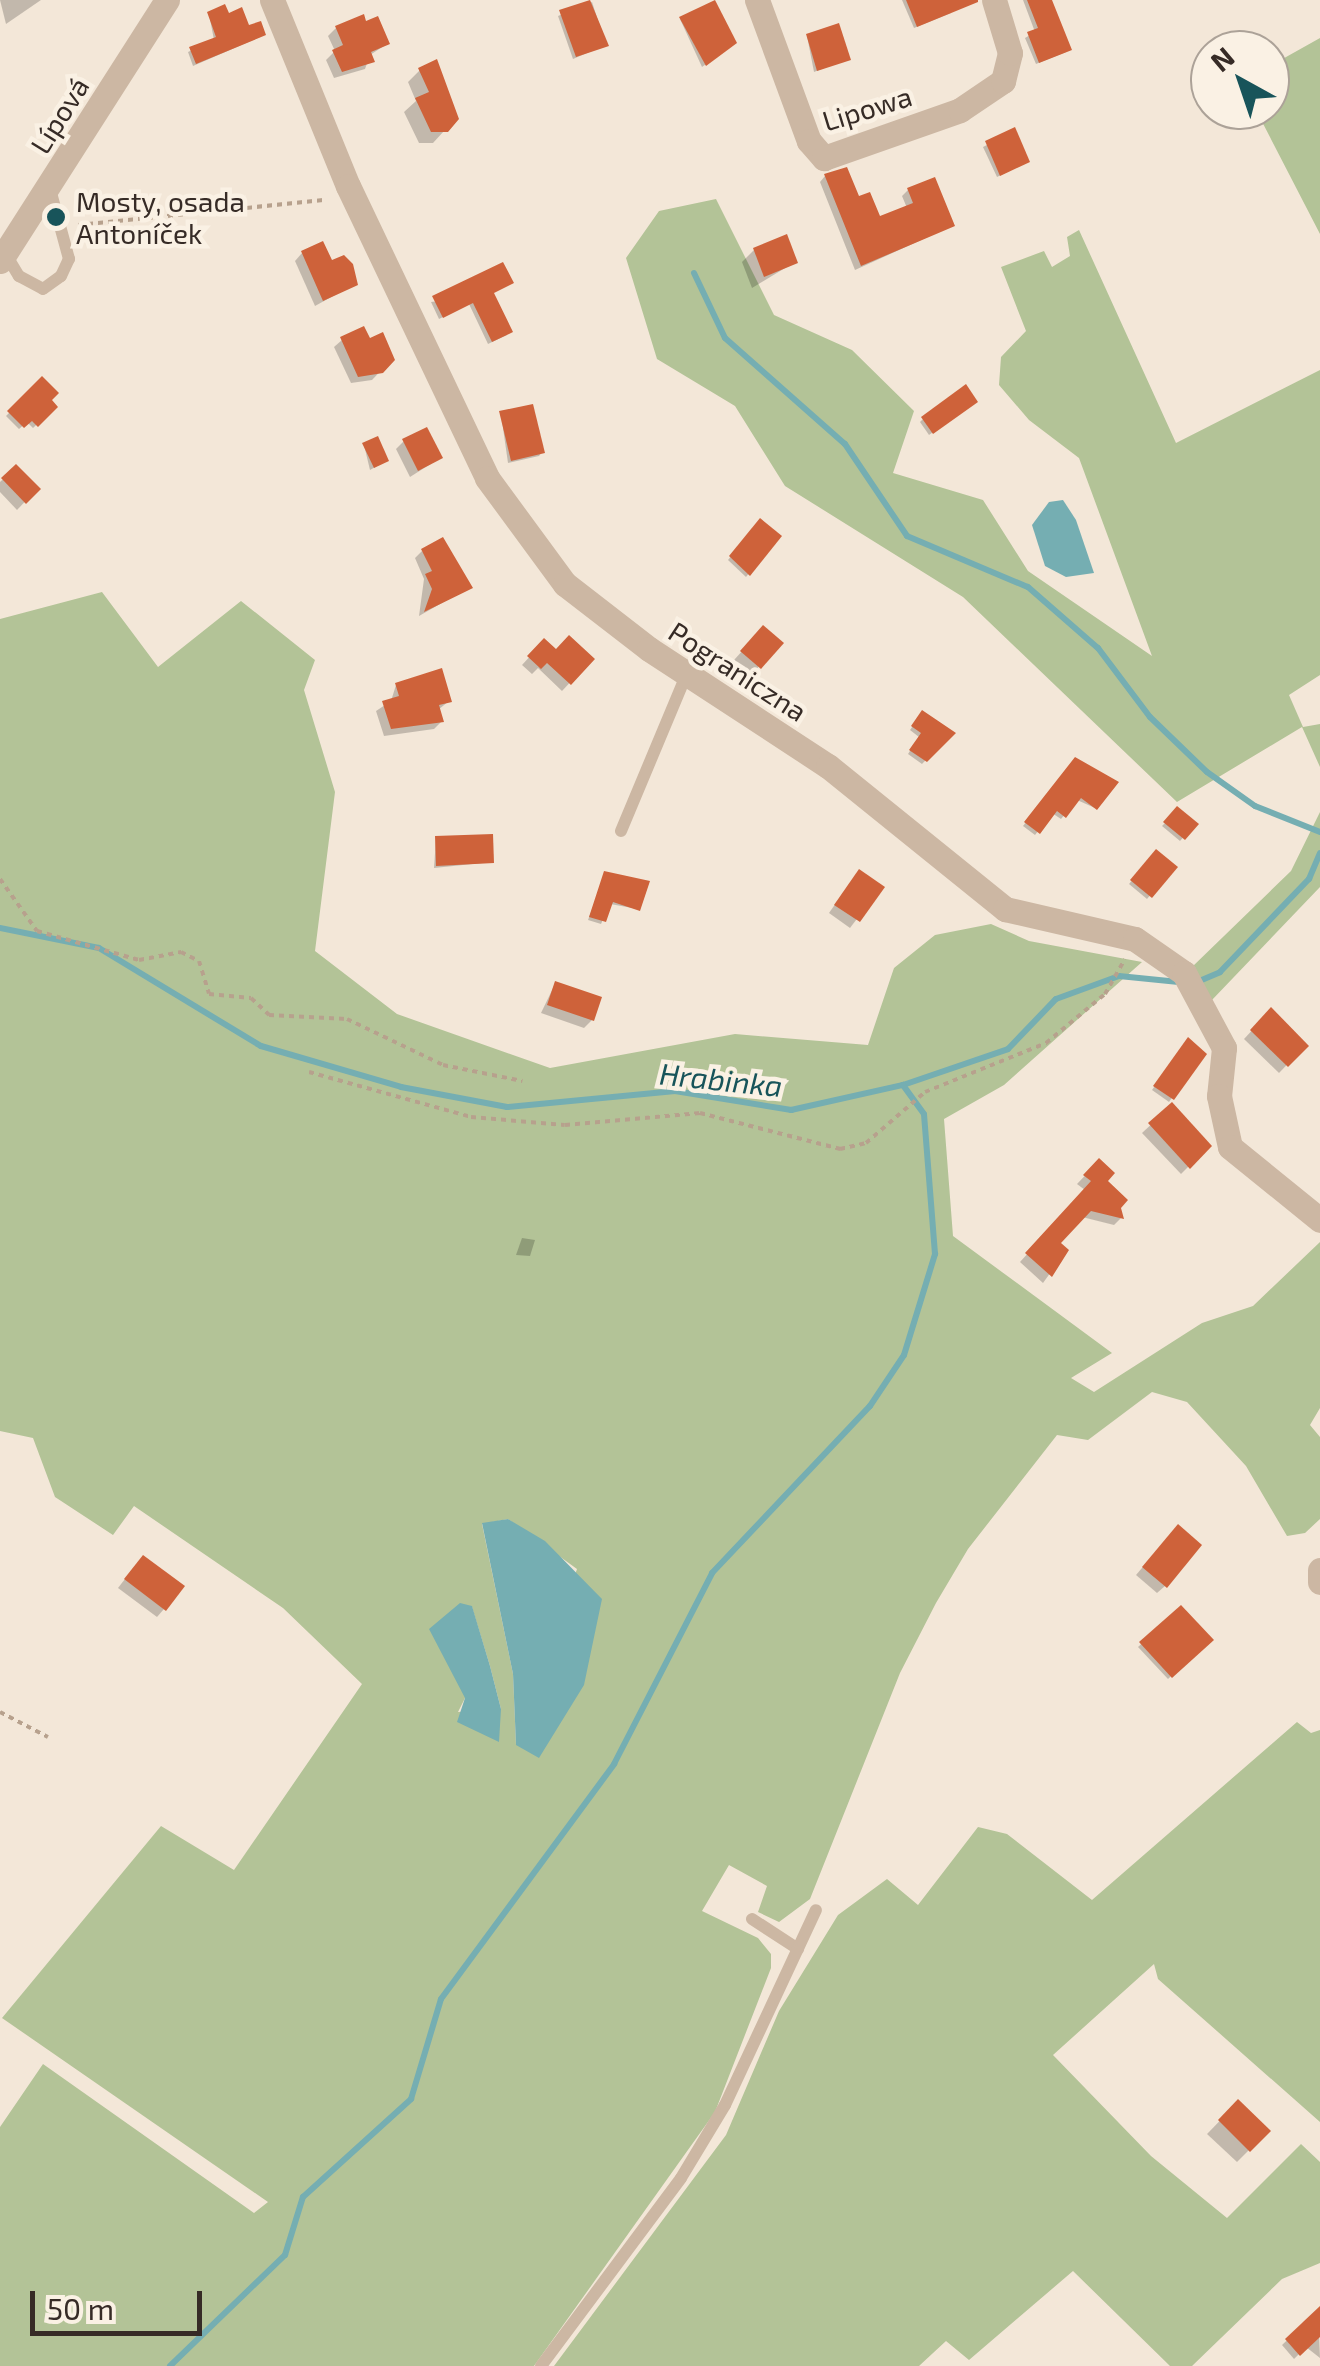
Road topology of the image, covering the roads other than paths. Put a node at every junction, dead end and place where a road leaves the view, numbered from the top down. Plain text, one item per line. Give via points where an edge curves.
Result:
1 (167, 0) edge
2 (272, 0) edge
3 (756, 0) edge
4 (994, 0) edge
5 (50, 186) junction
6 (3, 257) edge
7 (688, 672) junction
8 (621, 831) dead end
9 (1320, 1220) edge
10 (1320, 1570) edge
11 (1320, 1582) edge
12 (816, 1910) dead end
13 (752, 1919) dead end
14 (798, 1949) junction
15 (542, 2366) edge

1 - 5 street, Lípová
2 - 7 street, Pograniczna via 356,200 487,478 565,584
3 - 4 street, Lipowa via 810,141 824,158 960,110 1003,81 1010,53
5 - 6 street, Lípová
5 - 6 lane via 68,260 43,290
7 - 8 lane
7 - 9 street, Pograniczna via 828,766 1004,910 1135,939 1167,960 1199,998 1224,1048 1219,1096 1230,1146
10 - 11 street
12 - 14 lane
13 - 14 lane
14 - 15 lane via 725,2105 681,2178

